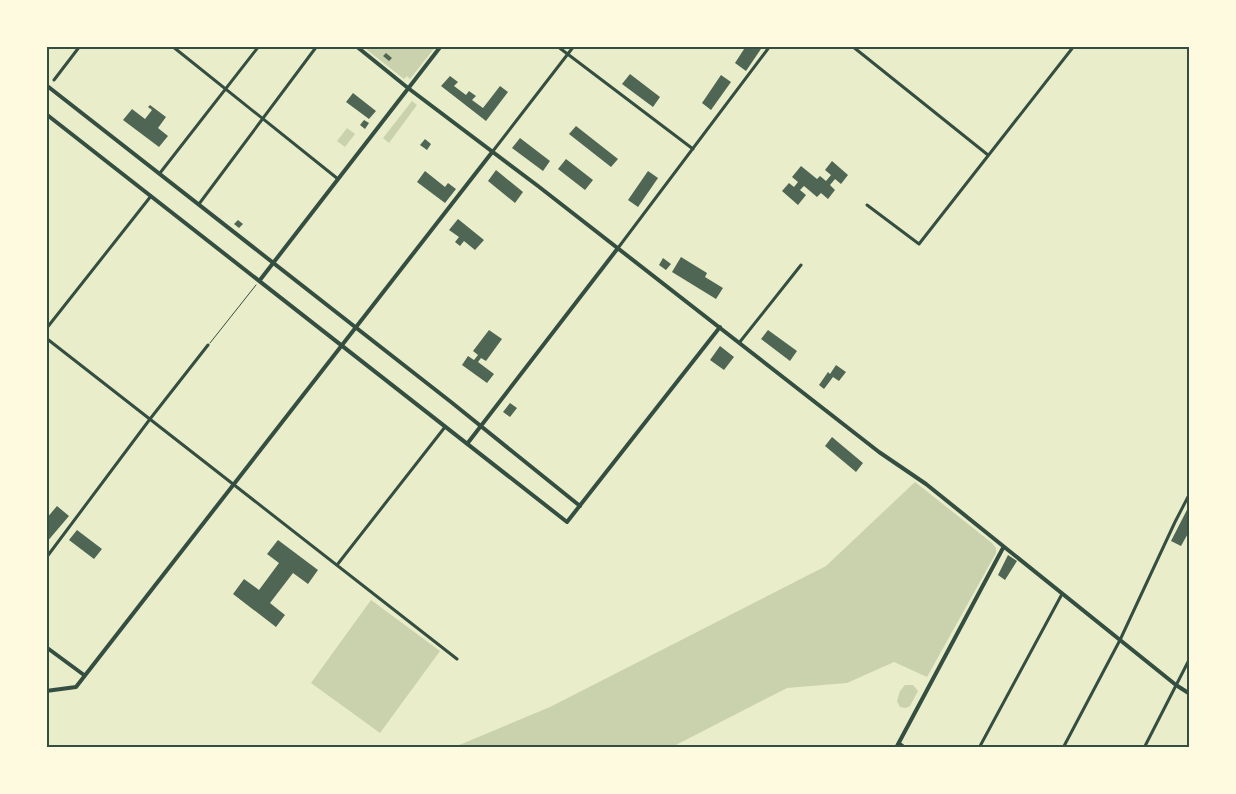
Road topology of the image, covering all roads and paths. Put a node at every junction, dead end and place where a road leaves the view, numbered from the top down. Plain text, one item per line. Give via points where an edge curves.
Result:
1 (80, 46) edge
2 (172, 46) edge
3 (259, 46) edge
4 (317, 46) edge
5 (356, 46) edge
6 (441, 46) edge
7 (557, 46) edge
8 (574, 46) edge
9 (770, 46) edge
10 (852, 46) edge
11 (1074, 46) edge
12 (568, 54) junction
13 (54, 80) dead end
14 (46, 85) edge
15 (408, 88) junction
16 (226, 90) junction
17 (46, 114) edge
18 (263, 119) junction
19 (693, 149) junction
20 (493, 150) junction
21 (988, 155) junction
22 (160, 174) junction
23 (338, 179) junction
24 (151, 196) junction
25 (199, 204) junction
26 (867, 205) dead end
27 (618, 248) junction
28 (273, 262) junction
29 (802, 265) dead end
30 (260, 280) junction
31 (356, 328) junction
32 (720, 328) junction
33 (46, 329) edge
34 (46, 338) edge
35 (739, 342) junction
36 (208, 345) joint
37 (342, 346) junction
38 (150, 419) junction
39 (481, 426) junction
40 (445, 427) junction
41 (467, 444) junction
42 (234, 485) junction
43 (1190, 494) edge
44 (580, 506) junction
45 (1003, 548) junction
46 (46, 558) edge
47 (337, 565) junction
48 (1062, 594) junction
49 (1120, 640) junction
50 (46, 647) edge
51 (1190, 658) edge
52 (458, 659) dead end
53 (84, 676) junction
54 (1176, 685) junction
55 (46, 691) edge
56 (1190, 694) edge
57 (897, 746) edge
58 (906, 748) edge
59 (979, 748) edge
60 (1063, 748) edge
61 (1144, 748) edge

1 - 13 street
2 - 16 street
3 - 16 street
4 - 18 street
5 - 15 street
6 - 15 street
7 - 12 street
8 - 12 street
9 - 19 street
10 - 21 street
11 - 21 street
12 - 19 street
12 - 20 street
14 - 22 street
15 - 20 street
15 - 23 street
16 - 18 street
16 - 22 street
17 - 24 street
18 - 23 street
18 - 25 street
19 - 27 street
20 - 27 street
20 - 31 street
21 - 26 street via 919,244
22 - 25 street
23 - 28 street
24 - 30 street
24 - 33 street
25 - 28 street
27 - 32 street
27 - 39 street
28 - 30 street
28 - 31 street
29 - 35 street
30 - 36 path
30 - 37 street
31 - 37 street
31 - 39 street
32 - 35 street
32 - 44 street
34 - 38 street
35 - 45 street
36 - 38 street
37 - 40 street
37 - 42 street
38 - 42 street
38 - 46 street
39 - 41 street
39 - 44 street
40 - 41 street
40 - 47 street
41 - 44 street via 567,522
42 - 47 street
42 - 53 street
43 - 49 street
45 - 48 street
45 - 57 street
47 - 52 street
48 - 49 street
48 - 59 street
49 - 54 street
49 - 60 street
50 - 53 street
51 - 54 street
53 - 55 street via 76,687
54 - 56 street
54 - 61 street
57 - 58 street

